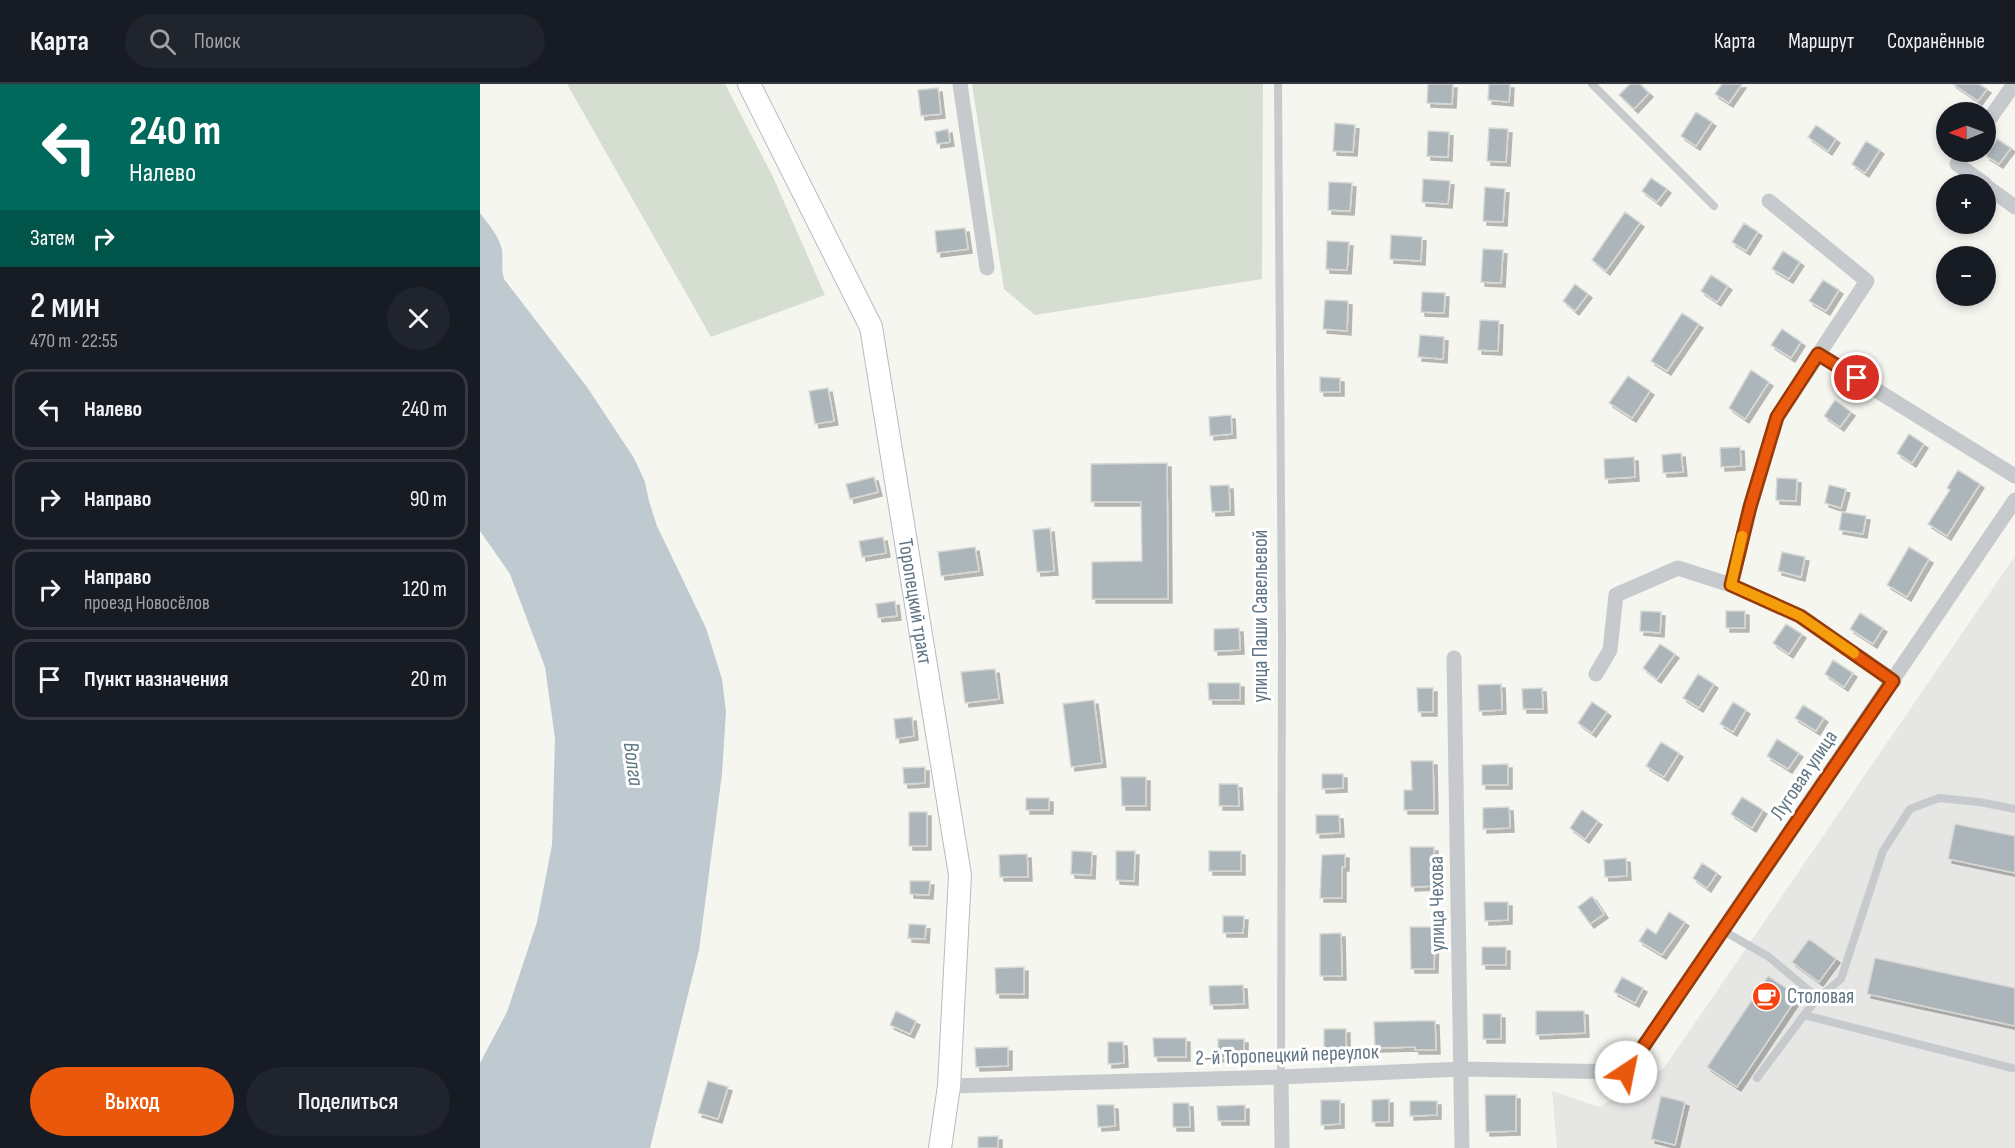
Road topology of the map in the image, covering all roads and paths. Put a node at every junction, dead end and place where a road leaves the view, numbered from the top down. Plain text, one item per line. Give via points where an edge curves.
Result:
1 (749, 84) edge
2 (960, 84) edge
3 (1278, 84) edge
4 (1592, 84) edge
5 (2014, 84) edge
6 (1996, 110) edge
7 (1965, 162) edge
8 (1976, 174) edge
9 (1996, 193) edge
10 (1770, 201) dead end
11 (1714, 206) dead end
12 (2015, 207) edge
13 (987, 268) dead end
14 (1818, 354) junction
15 (2015, 476) edge
16 (2015, 500) edge
17 (1731, 585) junction
18 (1454, 658) dead end
19 (1596, 674) dead end
20 (1893, 681) junction
21 (2015, 809) edge
22 (1722, 930) junction
23 (1818, 998) junction
24 (1804, 1016) junction
25 (2012, 1068) dead end
26 (1461, 1069) junction
27 (1626, 1072) joint
28 (1281, 1077) junction
29 (1757, 1078) dead end
30 (949, 1086) junction
31 (940, 1148) edge
32 (1282, 1148) edge
33 (1462, 1148) edge

1 - 30 main road, Торопецкий тракт via 870,327 960,876
2 - 13 street
3 - 28 lane, улица Паши Савельевой
4 - 11 lane
5 - 6 street
7 - 8 street
9 - 12 street
10 - 14 street via 1867,281
14 - 15 street
14 - 17 street via 1777,417
16 - 20 street, Луговая улица
17 - 19 street via 1678,568 1616,595 1610,650
17 - 20 street via 1800,616
18 - 26 street, улица Чехова
20 - 22 street, Луговая улица
21 - 23 lane via 1939,798 1910,809 1883,851 1841,979
22 - 23 lane via 1769,957
22 - 27 street, Луговая улица
23 - 24 lane
24 - 25 lane
24 - 29 lane
26 - 27 street, 2-й Торопецкий переулок
26 - 28 street, 2-й Торопецкий переулок
26 - 33 street, улица Чехова
28 - 30 street, 2-й Торопецкий переулок
28 - 32 street, улица Паши Савельевой
30 - 31 main road, Торопецкий тракт

